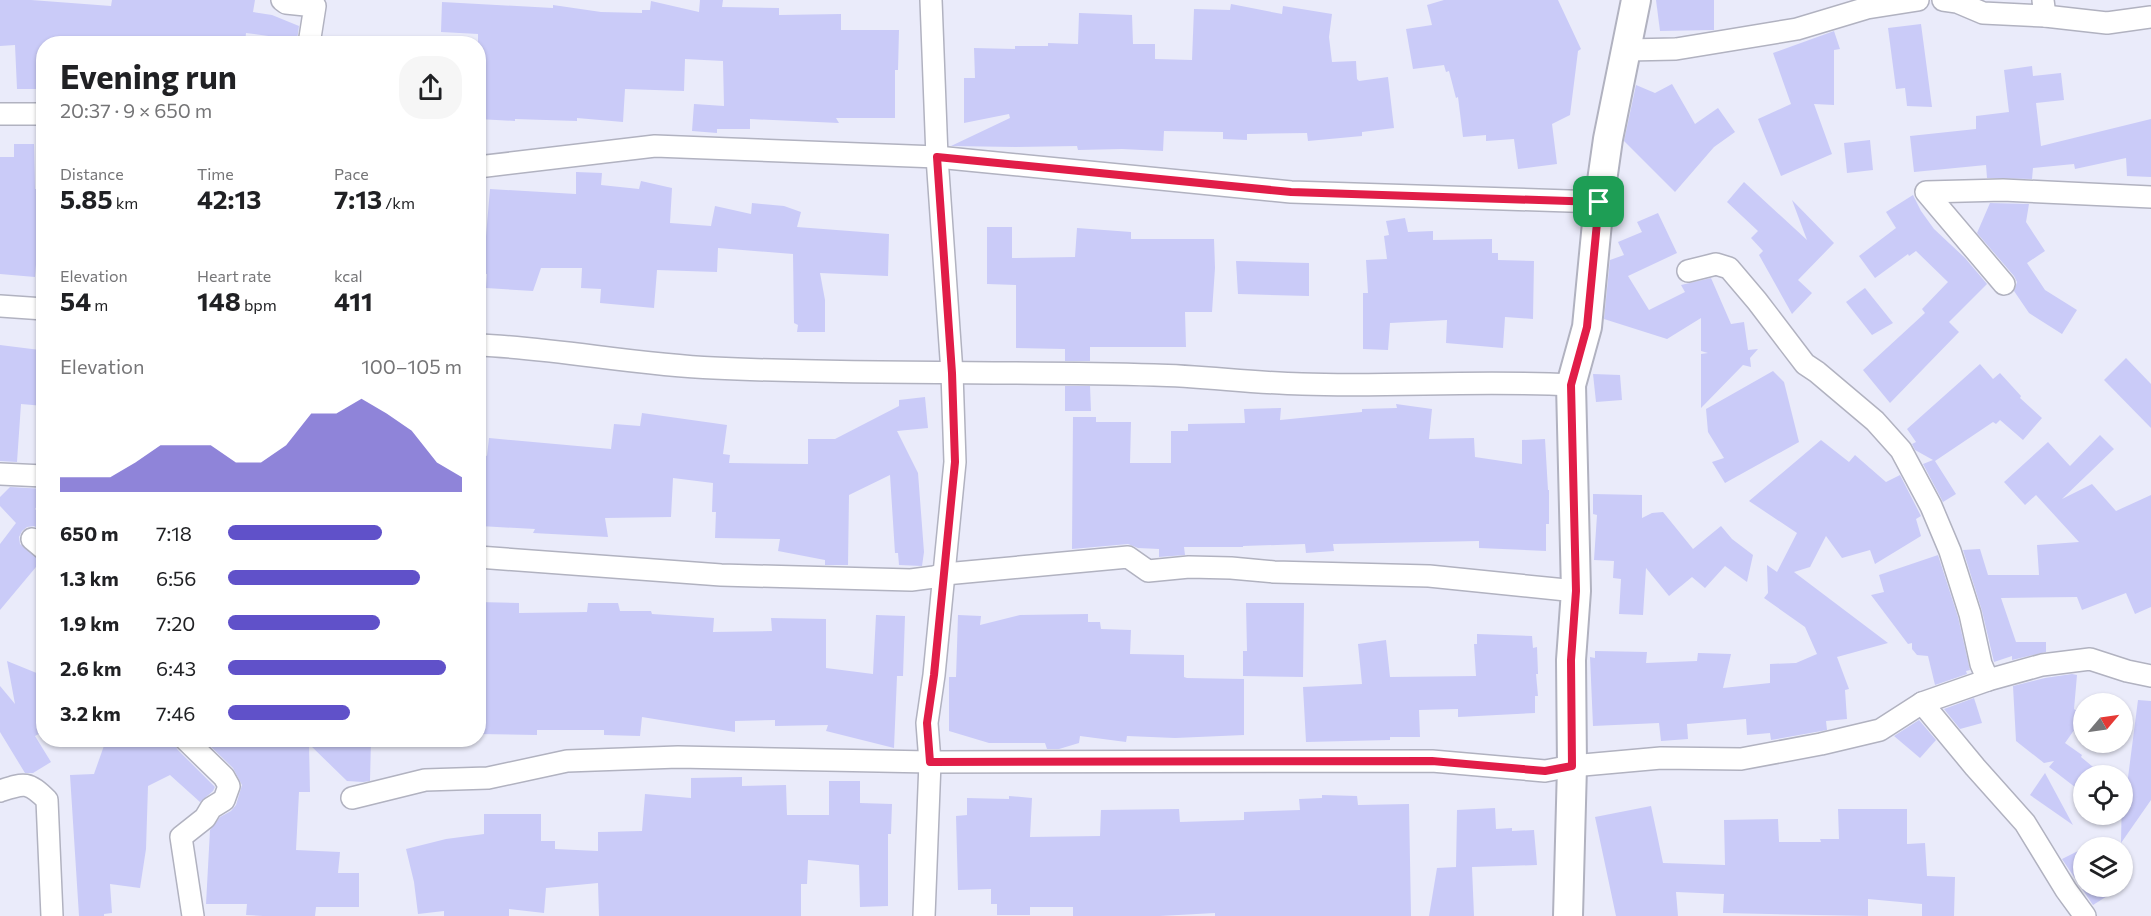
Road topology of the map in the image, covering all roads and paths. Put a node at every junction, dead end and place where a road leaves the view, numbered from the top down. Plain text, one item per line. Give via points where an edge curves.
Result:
1 (282, 0) edge
2 (931, 0) edge
3 (1636, 0) edge
4 (1918, 0) edge
5 (1943, 0) edge
6 (316, 5) edge
7 (2044, 8) edge
8 (2151, 17) edge
9 (310, 36) edge
10 (1627, 50) junction
11 (0, 114) edge
12 (36, 114) edge
13 (937, 157) junction
14 (486, 166) edge
15 (2151, 197) edge
16 (1599, 202) junction
17 (1688, 271) dead end
18 (2004, 284) dead end
19 (0, 306) edge
20 (36, 308) edge
21 (486, 345) edge
22 (952, 373) junction
23 (1571, 385) junction
24 (0, 474) edge
25 (36, 476) edge
26 (486, 559) edge
27 (945, 574) junction
28 (1576, 591) junction
29 (2151, 676) edge
30 (1988, 680) junction
31 (1923, 703) junction
32 (193, 747) edge
33 (930, 762) junction
34 (1572, 766) junction
35 (0, 791) edge
36 (352, 798) dead end
37 (52, 916) edge
38 (193, 916) edge
39 (924, 916) edge
40 (1568, 916) edge
41 (2085, 916) edge

1 - 6 street
2 - 13 street
3 - 10 street
4 - 10 street via 1867,8 1786,31 1676,49
5 - 7 street via 1983,13
6 - 9 street
7 - 8 street via 2108,23
10 - 16 street
11 - 12 street
13 - 14 street via 655,146
13 - 16 street via 1291,192
13 - 22 street
15 - 18 street via 2003,190 1926,192
16 - 23 street via 1587,327
17 - 30 street via 1716,264 1729,268 1805,364 1875,421 1901,450 1950,551
19 - 20 street
21 - 22 street via 711,368
22 - 23 street via 1156,375 1301,384
22 - 27 street via 955,462
23 - 28 street
24 - 25 street
26 - 27 street via 721,575 911,580
27 - 28 street via 1128,557 1148,571 1231,567 1274,572 1429,576
27 - 33 street via 927,723
28 - 34 street via 1571,660
29 - 30 street via 2090,659 2042,665
30 - 31 street
31 - 34 street via 1880,730 1741,759 1660,758
31 - 41 street via 2025,824
32 - 38 street via 229,786 224,800 181,837
33 - 34 street via 1432,761 1545,771
33 - 36 street via 678,757 567,761 488,778 425,780
33 - 39 street
34 - 40 street
35 - 37 street via 28,784 47,800

